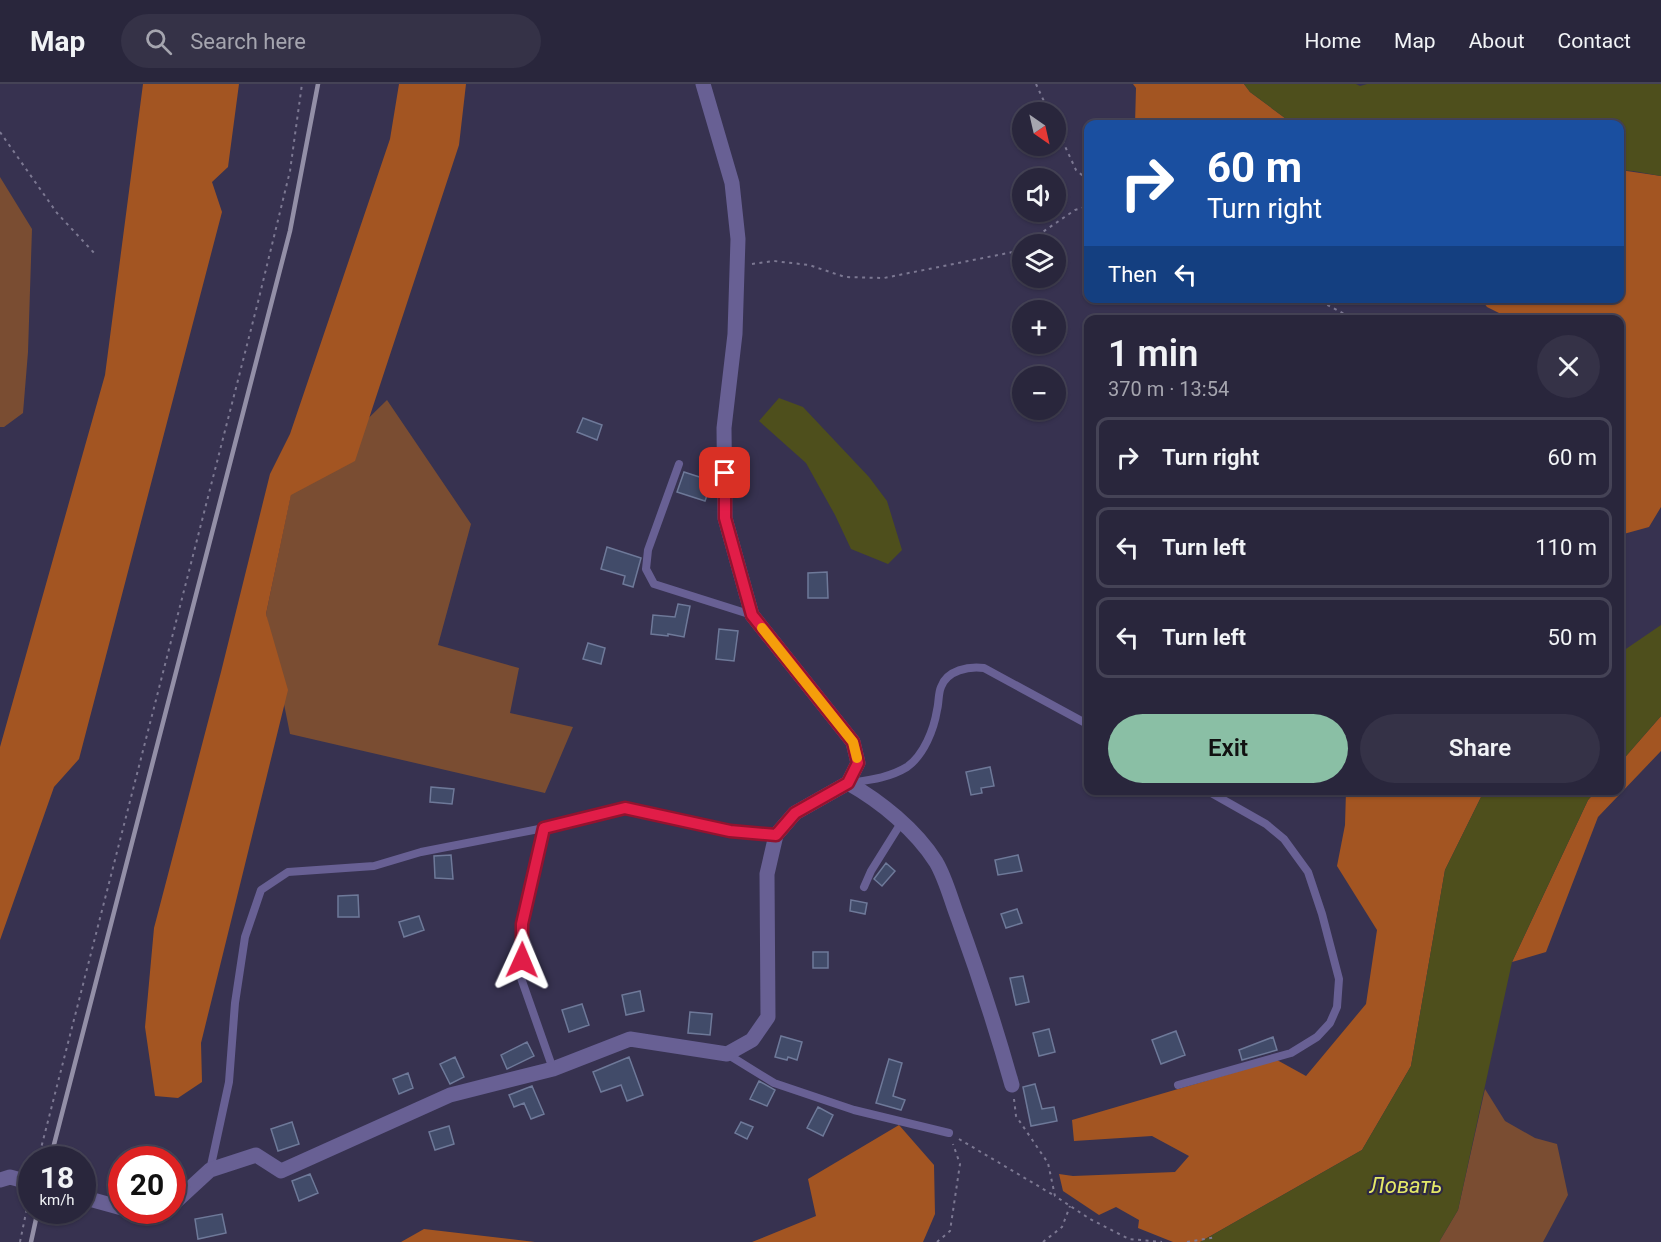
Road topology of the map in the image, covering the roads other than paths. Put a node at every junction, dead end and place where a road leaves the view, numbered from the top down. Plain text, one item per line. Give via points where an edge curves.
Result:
1 (702, 84) edge
2 (680, 464) dead end
3 (752, 615) junction
4 (1084, 722) edge
5 (848, 783) junction
6 (1215, 795) edge
7 (901, 823) junction
8 (544, 828) junction
9 (776, 835) junction
10 (864, 887) dead end
11 (727, 1054) junction
12 (553, 1069) junction
13 (1012, 1084) road end
14 (1178, 1085) dead end
15 (949, 1133) road end
16 (210, 1170) junction
17 (0, 1180) edge
18 (18, 1182) edge
19 (186, 1192) edge

1 - 3 street via 732,183 738,239 735,334 724,428 725,518
2 - 3 lane via 648,550 646,569 654,584
3 - 5 street via 853,742 858,763
4 - 5 lane via 984,668 971,666 950,675 941,686 927,743 909,766 886,777
5 - 7 street
5 - 9 street via 795,813
6 - 14 lane via 1284,839 1308,872 1339,979 1337,1007 1330,1023 1317,1037 1291,1053
7 - 10 lane
7 - 13 street via 937,863 982,983
8 - 9 lane via 625,808 730,831
8 - 12 lane via 522,924 521,978
8 - 16 lane via 421,852 374,866 288,872 261,890 245,937 229,1082
9 - 11 street via 767,874 768,1017 752,1040
11 - 12 street via 630,1039
11 - 15 lane via 774,1083 854,1110
12 - 16 street via 450,1095 280,1171 256,1155
16 - 19 street
17 - 18 street via 10,1177

